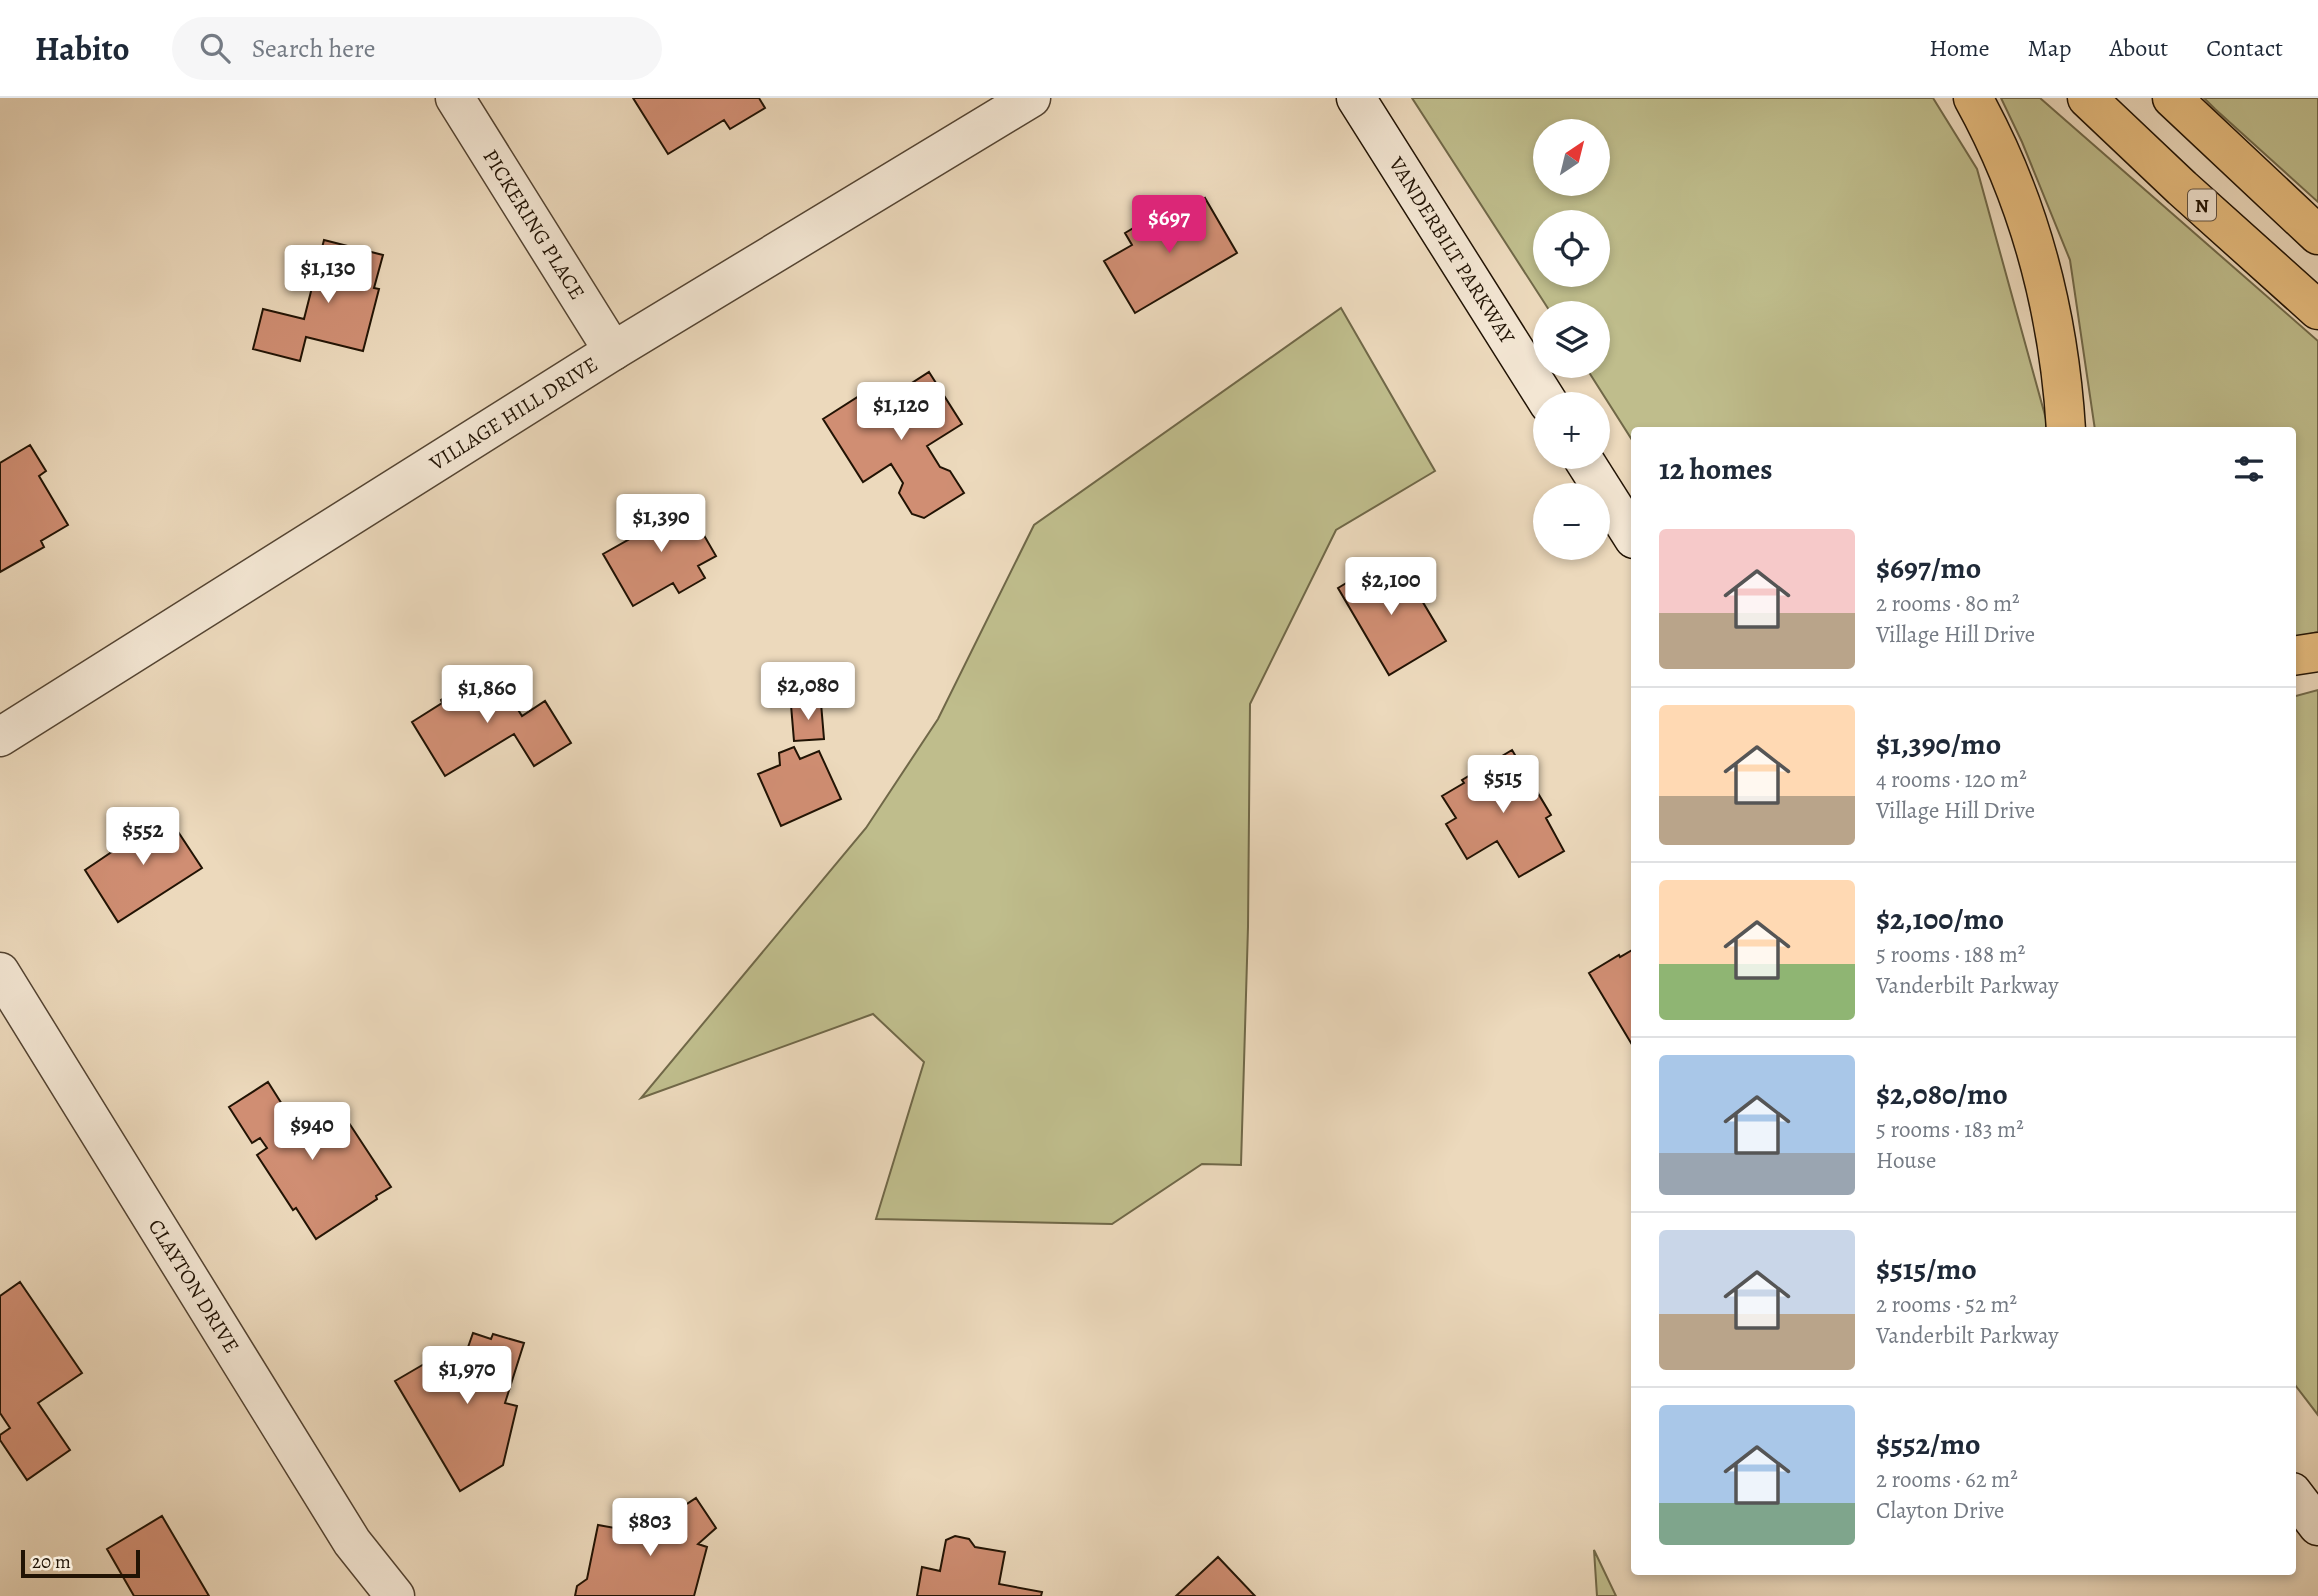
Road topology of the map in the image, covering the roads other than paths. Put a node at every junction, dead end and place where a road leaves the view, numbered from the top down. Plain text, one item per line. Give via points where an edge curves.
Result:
1 (455, 98) edge
2 (1031, 98) edge
3 (1356, 98) edge
4 (1973, 98) edge
5 (2087, 98) edge
6 (2172, 98) edge
7 (2318, 235) edge
8 (2318, 310) edge
9 (613, 351) junction
10 (1541, 392) edge
11 (2066, 427) edge
12 (1590, 469) edge
13 (1631, 534) edge
14 (2318, 652) edge
15 (2296, 655) edge
16 (0, 737) edge
17 (0, 972) edge
18 (2296, 1497) edge
19 (2318, 1526) edge
20 (396, 1596) edge

1 - 9 street, PICKERING PLACE
2 - 9 street, VILLAGE HILL DRIVE
3 - 10 street, VANDERBILT PARKWAY
4 - 11 highway via 1997,145 2034,241 2059,348
5 - 8 highway, N
6 - 7 highway
9 - 16 street, VILLAGE HILL DRIVE
12 - 13 street
14 - 15 highway
17 - 20 street, CLAYTON DRIVE via 352,1542
18 - 19 street

